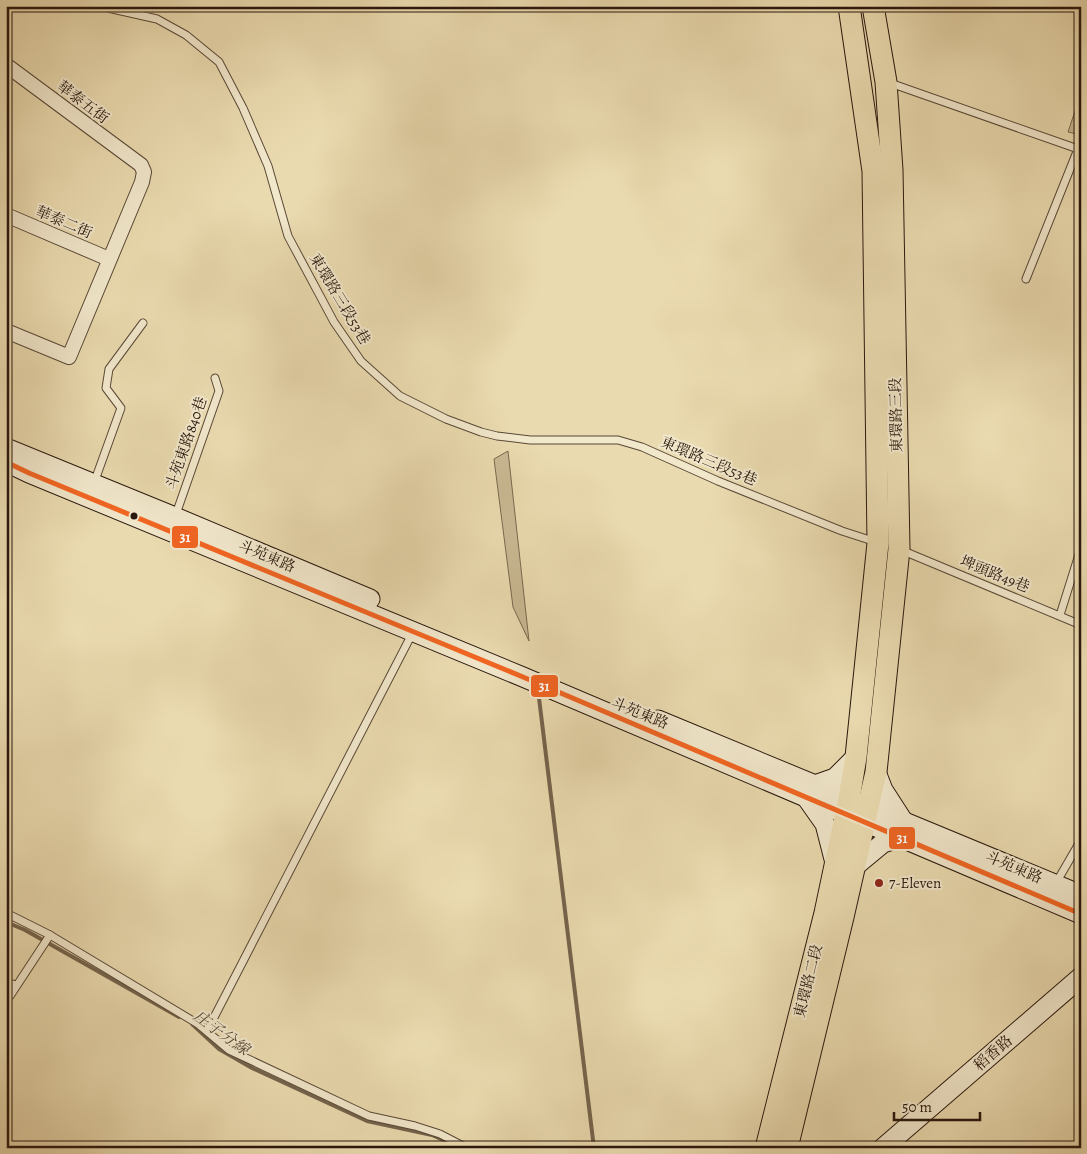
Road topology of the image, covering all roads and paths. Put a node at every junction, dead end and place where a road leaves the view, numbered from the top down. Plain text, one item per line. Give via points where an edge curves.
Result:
1 (99, 6) edge
2 (849, 6) edge
3 (873, 6) edge
4 (6, 64) edge
5 (886, 82) junction
6 (1079, 150) edge
7 (6, 215) edge
8 (109, 259) junction
9 (1026, 279) dead end
10 (143, 323) dead end
11 (6, 331) edge
12 (215, 378) dead end
13 (6, 448) edge
14 (6, 462) edge
15 (94, 483) junction
16 (175, 516) junction
17 (888, 546) junction
18 (1081, 548) edge
19 (1060, 615) junction
20 (1081, 625) edge
21 (413, 631) junction
22 (856, 757) junction
23 (876, 772) junction
24 (811, 791) junction
25 (857, 810) junction
26 (903, 829) junction
27 (1081, 840) edge
28 (845, 865) junction
29 (1055, 884) junction
30 (1081, 895) edge
31 (6, 913) edge
32 (1081, 914) edge
33 (50, 935) junction
34 (1081, 977) edge
35 (6, 982) edge
36 (16, 986) junction
37 (6, 1002) edge
38 (207, 1032) junction
39 (466, 1148) edge
40 (766, 1148) edge
41 (787, 1148) edge
42 (883, 1148) edge

1 - 17 lane, 東環路三段53巷 via 157,20 186,35 219,62 268,166 288,236 334,322 361,361 400,396 446,419 497,436 530,440 618,440 642,447 842,531
2 - 17 main road, 東環路三段 via 873,171
3 - 5 main road, 東環路三段
4 - 8 street, 華泰五街 via 141,165 144,172 142,182
5 - 6 lane
5 - 17 main road, 東環路三段 via 892,170
6 - 9 lane
7 - 8 street, 華泰二街
8 - 11 street via 69,357
10 - 15 lane via 109,369 106,388 121,408
12 - 16 lane, 斗苑東路840巷 via 219,391
13 - 15 main road, 斗苑東路
14 - 21 main road, 斗苑東路
15 - 16 main road, 斗苑東路
16 - 24 main road, 斗苑東路
17 - 19 lane, 埤頭路49巷
17 - 22 main road, 東環路三段
17 - 23 main road, 東環路三段
18 - 19 lane
19 - 20 lane, 埤頭路49巷
21 - 24 main road, 斗苑東路
21 - 38 lane
22 - 24 main road via 835,778
22 - 25 main road, 東環路三段
23 - 25 main road, 東環路三段
23 - 26 main road
24 - 25 main road, 斗苑東路
24 - 28 main road
25 - 26 main road, 斗苑東路
25 - 28 main road, 東環路二段
26 - 28 main road
26 - 29 main road, 斗苑東路
26 - 32 main road, 斗苑東路
27 - 29 lane
28 - 40 main road, 東環路二段 via 825,913
28 - 41 main road, 東環路二段
29 - 30 main road, 斗苑東路
31 - 33 lane
33 - 36 lane
33 - 38 lane
34 - 42 main road, 稻香路
35 - 36 lane
36 - 37 lane
38 - 39 lane via 229,1050 369,1116 440,1134

